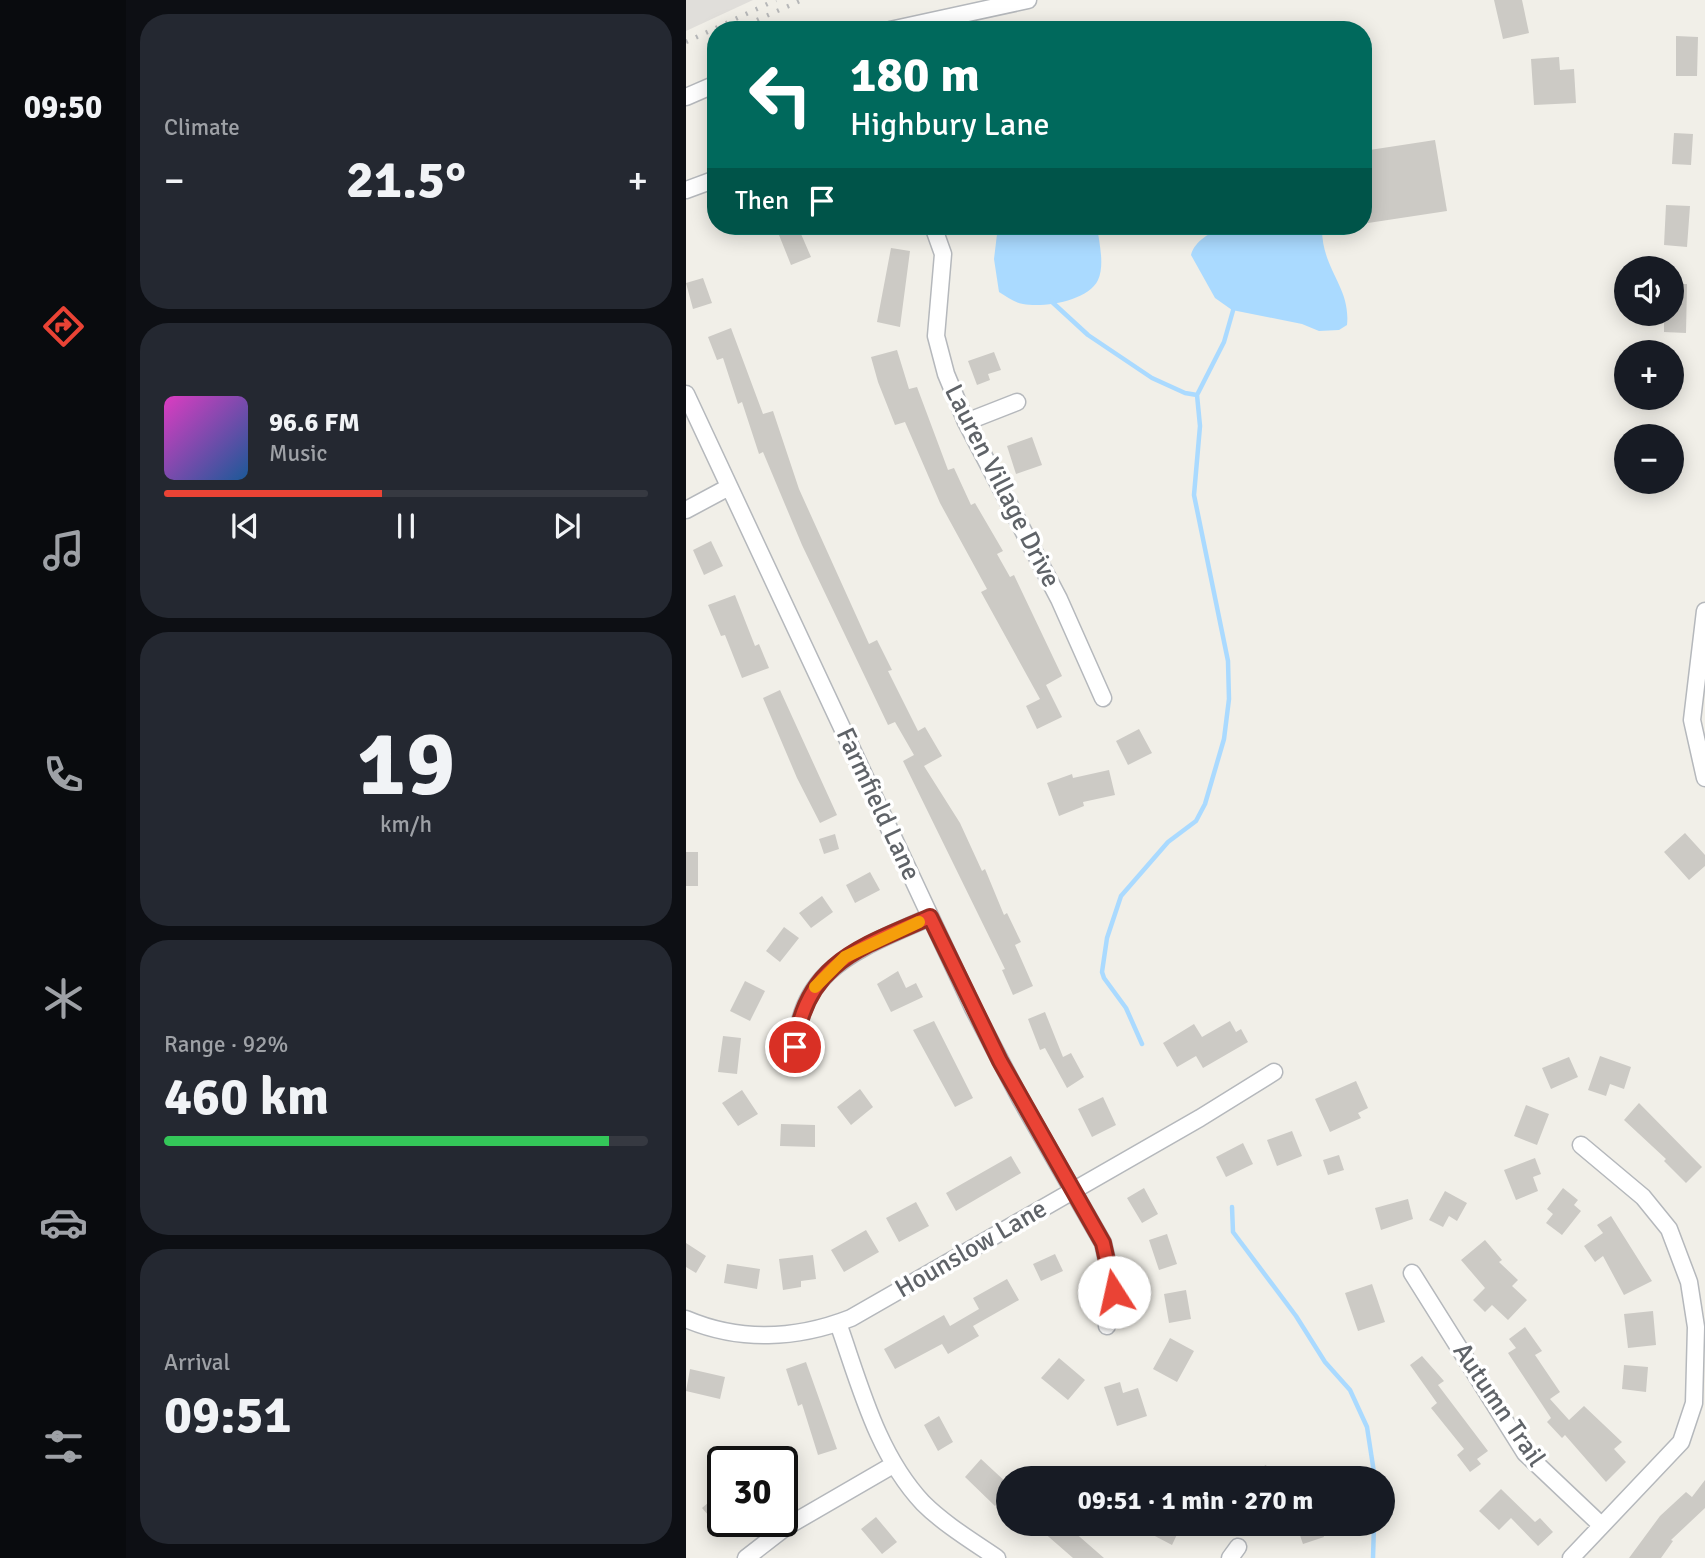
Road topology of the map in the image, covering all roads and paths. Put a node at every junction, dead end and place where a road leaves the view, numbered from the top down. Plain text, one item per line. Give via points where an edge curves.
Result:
1 (1028, 0) edge
2 (931, 21) edge
3 (707, 88) edge
4 (686, 97) edge
5 (707, 182) edge
6 (686, 190) edge
7 (936, 235) edge
8 (686, 394) edge
9 (1017, 402) dead end
10 (966, 422) junction
11 (729, 487) junction
12 (686, 510) edge
13 (1705, 611) edge
14 (1103, 698) dead end
15 (1705, 778) edge
16 (930, 917) junction
17 (796, 1063) dead end
18 (1274, 1072) dead end
19 (1581, 1145) dead end
20 (1074, 1191) junction
21 (1412, 1273) dead end
22 (686, 1319) edge
23 (838, 1323) junction
24 (1107, 1326) dead end
25 (893, 1465) junction
26 (1601, 1525) junction
27 (746, 1558) edge
28 (997, 1558) edge
29 (1571, 1558) edge

1 - 2 street
3 - 4 street
5 - 6 street
7 - 10 street, Lauren Village Drive via 943,254 936,336
8 - 11 street, Farmfield Lane
9 - 10 street
10 - 14 street, Lauren Village Drive via 1059,599
11 - 12 street
11 - 16 street, Farmfield Lane
13 - 15 street via 1692,720
16 - 17 street via 855,950 819,980 801,1014
16 - 20 street, Farmfield Lane via 1000,1061
18 - 20 street, Hounslow Lane
19 - 26 street via 1643,1197 1668,1229 1689,1282 1696,1327 1694,1402 1681,1442
20 - 23 street, Hounslow Lane
20 - 24 street, Farmfield Lane via 1107,1256 1114,1292
21 - 26 street, Autumn Trail via 1525,1453
22 - 23 street, Hounslow Lane via 725,1333 751,1336
23 - 25 street
25 - 27 street via 786,1527
25 - 28 street via 934,1513
26 - 29 street

